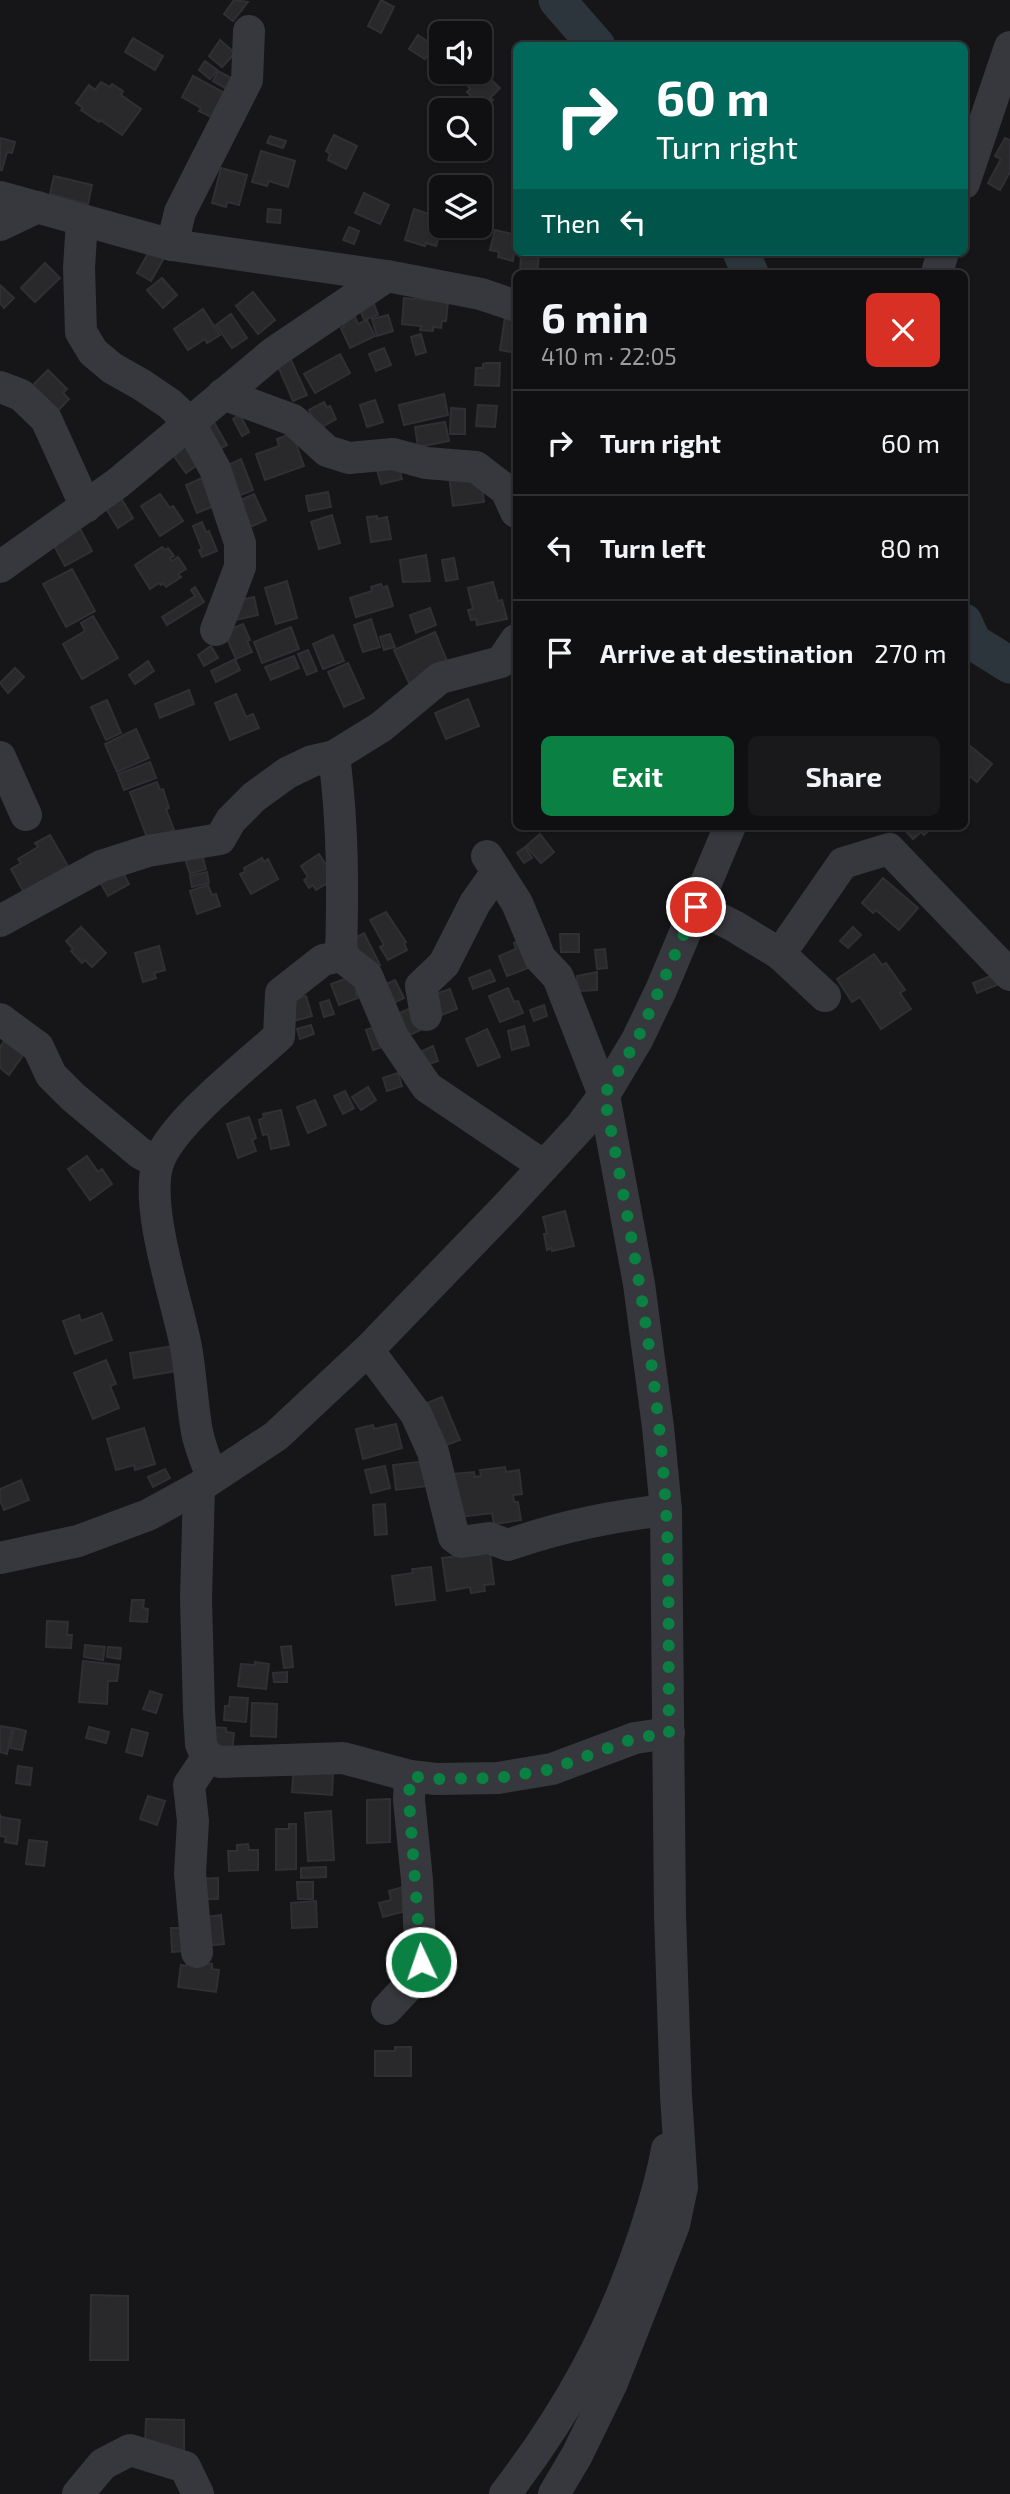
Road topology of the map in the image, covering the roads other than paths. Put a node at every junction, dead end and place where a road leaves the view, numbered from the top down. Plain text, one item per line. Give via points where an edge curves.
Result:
1 (249, 31) dead end
2 (1010, 47) edge
3 (968, 171) edge
4 (0, 197) edge
5 (38, 207) junction
6 (82, 220) junction
7 (0, 225) edge
8 (172, 245) junction
9 (387, 276) junction
10 (513, 305) edge
11 (0, 387) edge
12 (223, 394) junction
13 (189, 422) junction
14 (513, 505) edge
15 (86, 507) junction
16 (0, 567) edge
17 (216, 630) dead end
18 (513, 644) edge
19 (334, 756) junction
20 (0, 757) edge
21 (26, 816) dead end
22 (728, 830) edge
23 (889, 837) edge
24 (696, 907) junction
25 (0, 921) edge
26 (780, 954) junction
27 (341, 956) junction
28 (1010, 975) edge
29 (825, 996) dead end
30 (426, 1015) dead end
31 (0, 1020) edge
32 (604, 1095) junction
33 (158, 1163) junction
34 (544, 1166) junction
35 (368, 1350) junction
36 (205, 1482) junction
37 (666, 1510) junction
38 (0, 1558) edge
39 (669, 1733) junction
40 (207, 1758) junction
41 (410, 1776) junction
42 (197, 1952) dead end
43 (387, 2009) dead end
44 (676, 2096) junction
45 (78, 2494) edge
46 (198, 2494) edge
47 (505, 2494) edge
48 (554, 2494) edge

1 - 8 street via 247,80 180,212
2 - 3 street
4 - 5 street
5 - 6 street
5 - 7 street
6 - 8 street
6 - 13 street via 81,332 93,352 112,368 170,404
8 - 9 street
9 - 10 street via 481,293
9 - 12 street
11 - 15 street via 21,395 46,419
12 - 13 street
12 - 14 street via 293,420 327,451 349,458 393,454 426,463 476,467 506,489
13 - 15 street
13 - 17 street via 215,469 240,543 240,567
15 - 16 street
18 - 19 street via 501,662 440,678 381,727
19 - 25 street via 287,773 231,820 220,839 148,851 101,866
19 - 27 street via 341,812
20 - 21 street
22 - 24 street
23 - 26 street via 842,863
23 - 28 street
24 - 26 street
24 - 32 street via 637,1040
26 - 29 street
27 - 33 street via 324,960 281,993 279,1036 197,1111
27 - 34 street via 367,976 393,1037 427,1087
30 - 32 street via 421,986 444,964 492,864 517,903 540,958 558,977
31 - 33 street via 38,1047 51,1075 73,1097
32 - 34 street
32 - 37 street via 639,1284
33 - 36 street via 154,1195 186,1348
34 - 35 street
35 - 36 street via 276,1436
35 - 37 street via 416,1414 433,1452 454,1537 461,1542 489,1538 508,1545 546,1531
36 - 38 street via 148,1515 78,1541
36 - 40 street via 196,1599 201,1744
37 - 39 street
39 - 41 street via 635,1738 552,1769 498,1778
39 - 44 street
40 - 41 street via 221,1762 343,1758
40 - 42 street via 189,1785
41 - 43 street via 421,1962 412,1982
44 - 47 street via 662,2179 602,2340 556,2423
44 - 48 street via 682,2186 674,2225 611,2383
45 - 46 street via 103,2463 130,2449 186,2467

